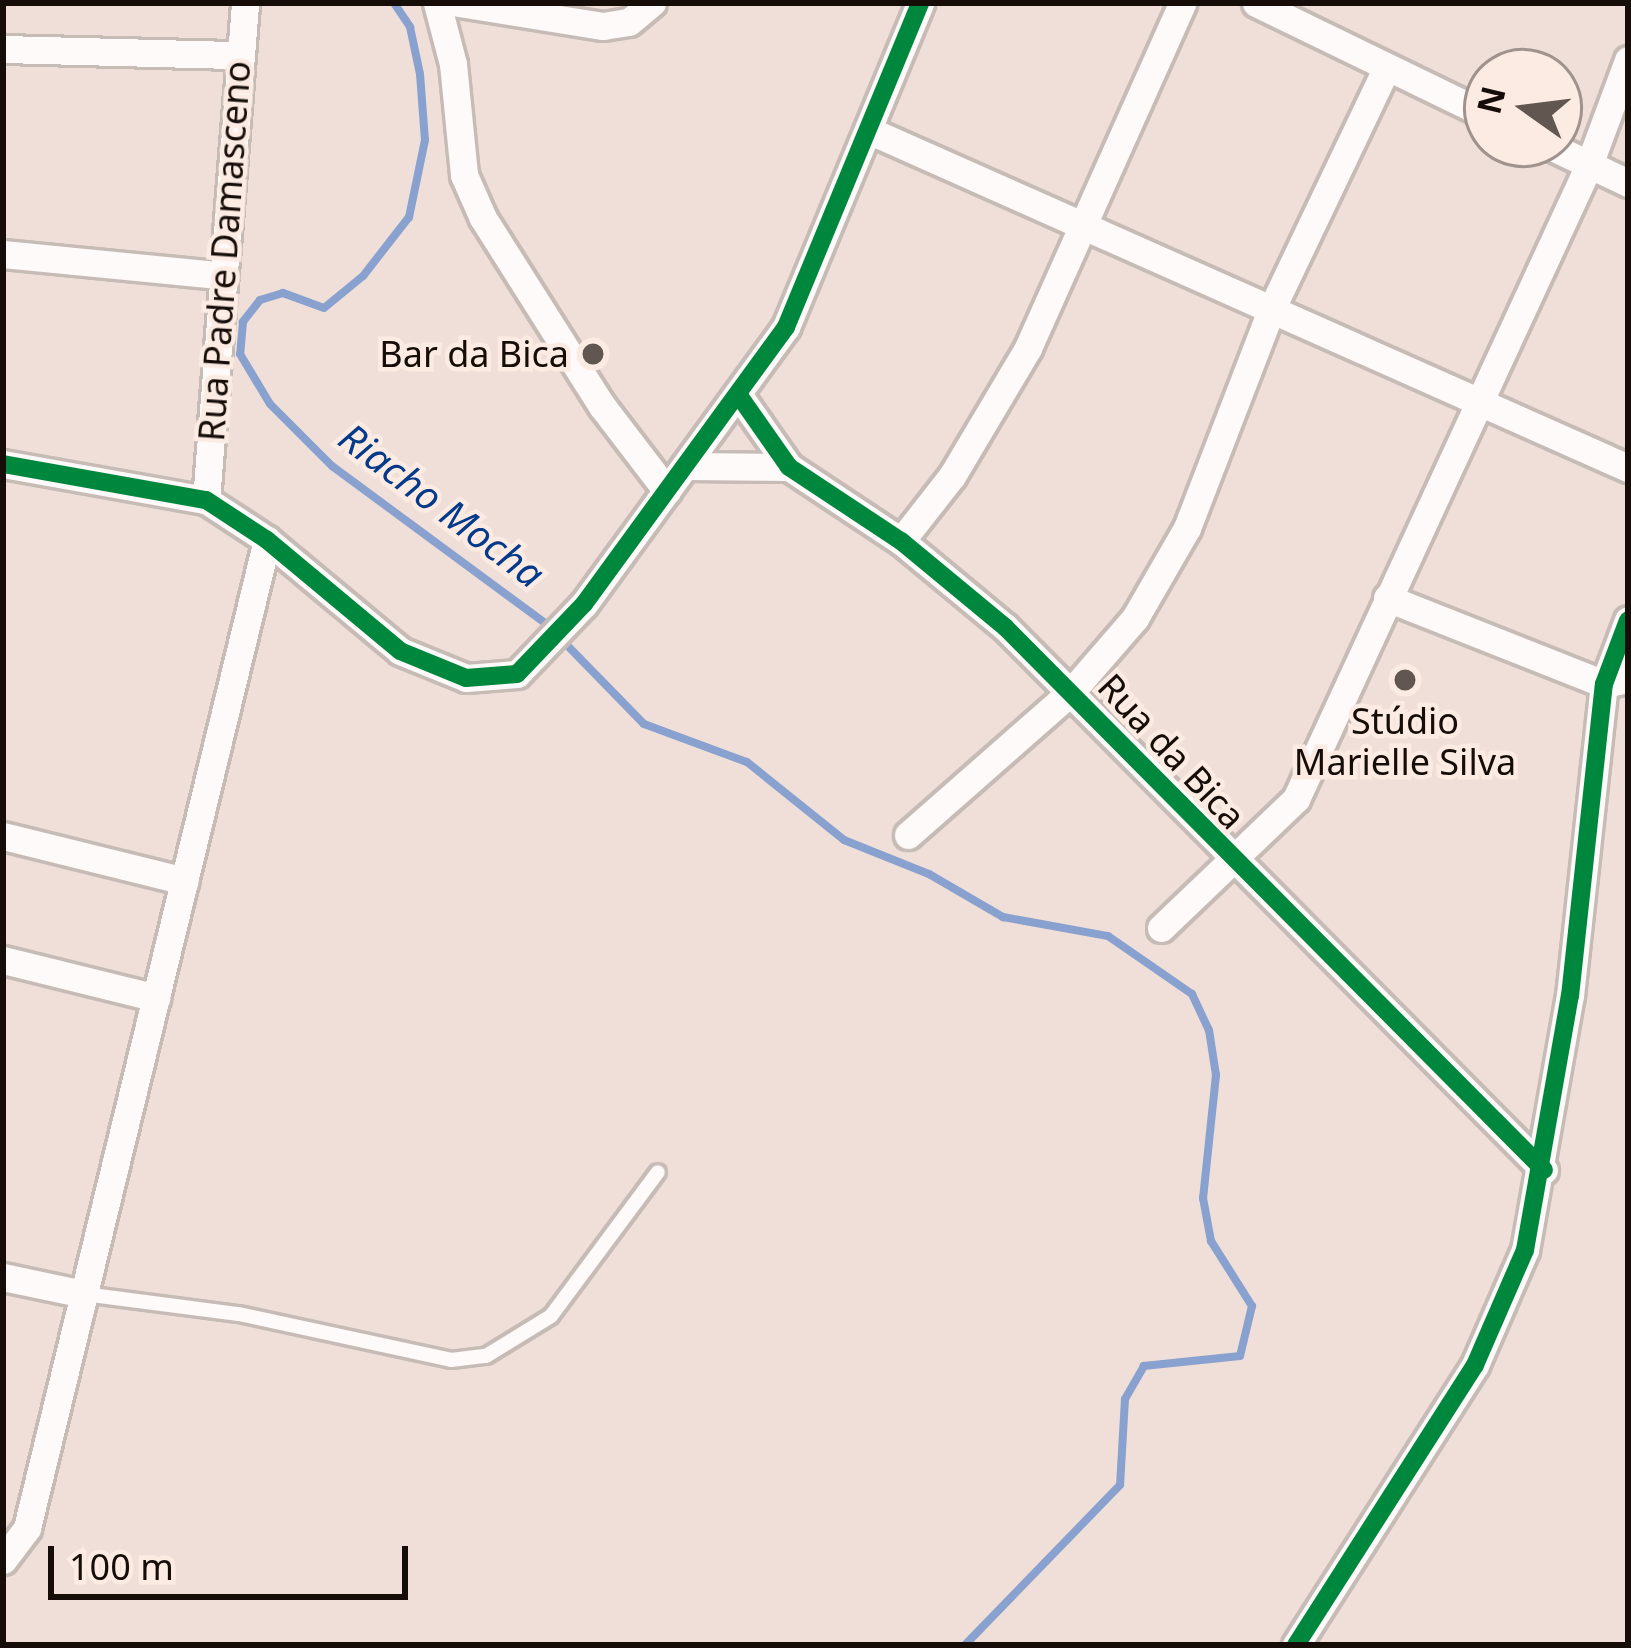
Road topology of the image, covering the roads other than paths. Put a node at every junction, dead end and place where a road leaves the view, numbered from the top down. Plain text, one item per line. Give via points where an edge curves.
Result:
1 (245, 3) edge
2 (437, 3) edge
3 (459, 3) edge
4 (652, 3) edge
5 (920, 3) edge
6 (1182, 3) edge
7 (1256, 3) edge
8 (3, 50) edge
9 (237, 55) junction
10 (1628, 60) edge
11 (1387, 67) junction
12 (1463, 103) edge
13 (868, 130) junction
14 (1583, 162) edge
15 (1589, 165) junction
16 (1628, 183) edge
17 (1087, 225) junction
18 (3, 254) edge
19 (218, 274) junction
20 (1271, 310) junction
21 (740, 397) junction
22 (1475, 401) junction
23 (3, 464) edge
24 (687, 466) junction
25 (789, 467) junction
26 (1628, 468) edge
27 (667, 491) junction
28 (206, 500) junction
29 (267, 540) junction
30 (901, 542) junction
31 (1387, 598) junction
32 (1628, 620) edge
33 (1616, 682) edge
34 (1071, 692) junction
35 (908, 835) dead end
36 (3, 836) edge
37 (1233, 864) junction
38 (185, 881) junction
39 (1161, 928) dead end
40 (3, 960) edge
41 (156, 998) junction
42 (1544, 1170) junction
43 (658, 1172) dead end
44 (3, 1277) edge
45 (84, 1294) junction
46 (3, 1560) edge
47 (1296, 1645) edge

1 - 9 street, Rua Padre Damasceno
2 - 27 street via 453,64 464,175 483,218 602,406
3 - 4 street via 603,26 629,22
5 - 13 street
6 - 17 street
7 - 11 street
8 - 9 street
9 - 19 street, Rua Padre Damasceno
10 - 15 street
11 - 12 street
11 - 20 street
13 - 17 street
13 - 21 street via 786,327
14 - 15 street
15 - 16 street
15 - 22 street
17 - 20 street
17 - 30 street via 990,417
18 - 19 street
19 - 28 street, Rua Padre Damasceno
20 - 22 street
20 - 34 street via 1187,528 1135,619
21 - 24 street
21 - 25 street, Rua da Bica
22 - 26 street
22 - 31 street
23 - 28 street
24 - 25 street
24 - 27 street
25 - 30 street, Rua da Bica
27 - 29 street via 555,640 517,674 466,677 400,651
28 - 29 street
29 - 38 street
30 - 34 street, Rua da Bica
31 - 33 street
31 - 37 street via 1296,799
32 - 33 street
33 - 42 street
34 - 35 street
34 - 37 street, Rua da Bica
36 - 38 street
37 - 39 street
37 - 42 street, Rua da Bica
38 - 41 street
40 - 41 street
41 - 45 street
42 - 47 street via 1525,1250 1475,1365
43 - 45 lane via 551,1316 486,1356 451,1360 239,1314
44 - 45 street
45 - 46 street via 27,1528

